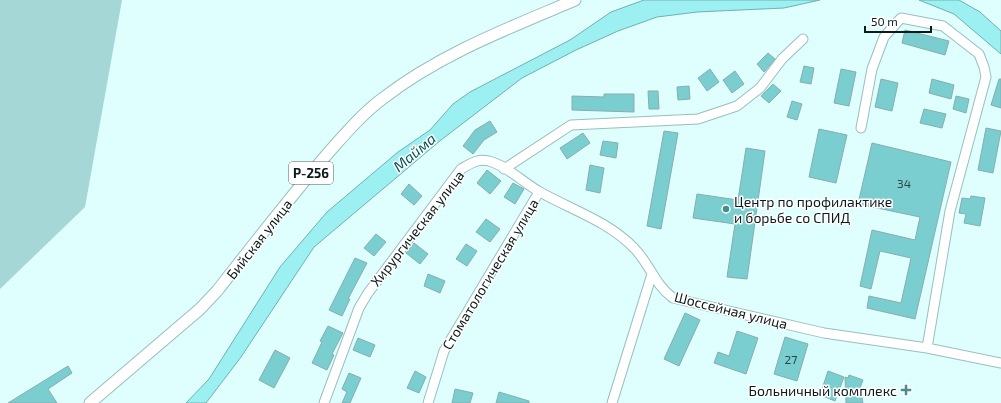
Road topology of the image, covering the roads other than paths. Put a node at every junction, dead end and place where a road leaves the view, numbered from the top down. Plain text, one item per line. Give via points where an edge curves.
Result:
1 (575, 0) edge
2 (803, 39) dead end
3 (862, 128) dead end
4 (504, 169) junction
5 (539, 192) junction
6 (652, 274) junction
7 (927, 348) junction
8 (1001, 363) edge
9 (90, 403) edge
10 (324, 403) edge
11 (428, 403) edge
12 (612, 403) edge

1 - 9 main road, Бийская улица / Р-256 via 471,44 381,99 311,172 200,309
2 - 4 street via 782,59 760,88 737,106 698,119 571,125
3 - 7 street via 872,68 884,37 901,18 943,26 978,54 986,77 950,211
4 - 5 street, Шоссейная улица
4 - 10 street, Хирургическая улица via 487,160 476,160 461,169 359,308
5 - 6 street, Шоссейная улица via 604,224 633,247
5 - 11 street, Стоматологическая улица via 444,351
6 - 7 street, Шоссейная улица via 664,292 673,298 824,333
6 - 12 street
7 - 8 street, Шоссейная улица

